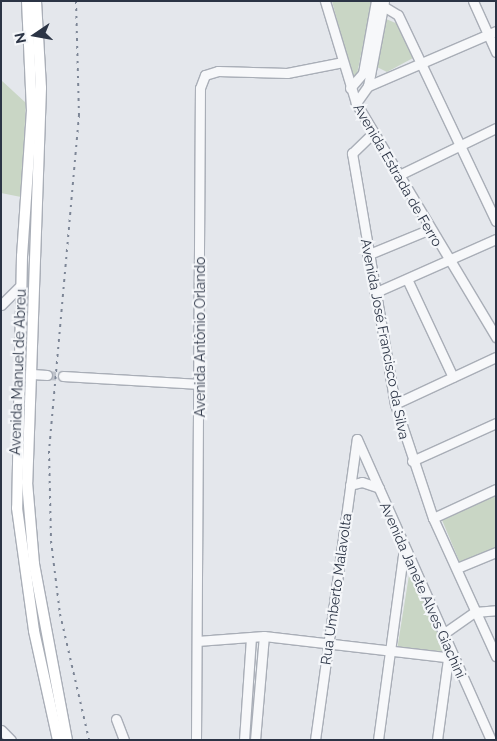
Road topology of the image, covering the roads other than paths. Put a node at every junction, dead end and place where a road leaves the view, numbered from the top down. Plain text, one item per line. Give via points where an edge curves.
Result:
1 (27, 1) edge
2 (36, 1) edge
3 (325, 1) edge
4 (473, 1) edge
5 (381, 3) edge
6 (492, 33) edge
7 (496, 52) edge
8 (343, 62) junction
9 (421, 64) junction
10 (368, 86) junction
11 (350, 88) junction
12 (356, 103) junction
13 (496, 128) edge
14 (372, 134) junction
15 (460, 144) junction
16 (397, 176) junction
17 (496, 221) edge
18 (428, 230) junction
19 (496, 239) edge
20 (367, 255) junction
21 (448, 260) junction
22 (407, 279) junction
23 (21, 285) junction
24 (374, 293) junction
25 (1, 305) edge
26 (496, 337) edge
27 (496, 357) edge
28 (32, 374) junction
29 (47, 375) tunnel mouth
30 (63, 376) tunnel mouth
31 (453, 377) junction
32 (200, 384) junction
33 (394, 404) junction
34 (496, 423) edge
35 (357, 439) joint
36 (412, 461) junction
37 (350, 485) junction
38 (378, 488) junction
39 (496, 489) edge
40 (433, 518) junction
41 (404, 547) junction
42 (496, 552) edge
43 (456, 568) junction
44 (496, 610) edge
45 (476, 612) junction
46 (443, 634) junction
47 (264, 636) junction
48 (251, 637) junction
49 (197, 641) junction
50 (328, 643) junction
51 (389, 651) junction
52 (496, 656) edge
53 (451, 659) junction
54 (116, 718) dead end
55 (1, 730) edge
56 (11, 740) edge
57 (58, 740) edge
58 (67, 740) edge
59 (124, 740) edge
60 (196, 740) edge
61 (244, 740) edge
62 (256, 740) edge
63 (315, 740) edge
64 (378, 740) edge
65 (437, 740) edge
66 (491, 740) edge

1 - 23 main road, Avenida Manuel de Abreu via 32,110
2 - 28 main road, Avenida Manuel de Abreu via 41,88
3 - 8 street, Avenida Estrada de Ferro
4 - 6 street
5 - 9 street via 398,15
5 - 10 street
5 - 11 street via 363,72
6 - 7 street
6 - 9 street
8 - 11 street, Avenida Estrada de Ferro
8 - 32 street, Avenida Antônio Orlando via 287,73 205,75 200,88
9 - 10 street
9 - 15 street
10 - 12 street
11 - 12 street, Avenida Estrada de Ferro
12 - 14 street, Avenida Estrada de Ferro
13 - 15 street
14 - 16 street, Avenida Estrada de Ferro
14 - 20 street, Avenida José Francisco da Silva via 352,153
15 - 16 street
15 - 17 street
16 - 18 street, Avenida Estrada de Ferro
18 - 20 street
18 - 21 street, Avenida Estrada de Ferro
19 - 21 street
20 - 24 street, Avenida José Francisco da Silva
21 - 22 street
21 - 26 street, Avenida Estrada de Ferro
22 - 24 street
22 - 31 street
23 - 25 street
23 - 57 main road, Avenida Manuel de Abreu via 17,508 34,631
24 - 33 street, Avenida José Francisco da Silva
27 - 31 street
28 - 29 street
28 - 58 main road, Avenida Manuel de Abreu via 30,524 50,667
30 - 32 street
31 - 33 street
32 - 49 street, Avenida Antônio Orlando
33 - 36 street, Avenida José Francisco da Silva
34 - 36 street
35 - 37 street, Rua Umberto Malavolta
35 - 38 street, Avenida Janete Alves Giachini
36 - 40 street, Avenida José Francisco da Silva
37 - 38 street via 362,482
37 - 50 street, Rua Umberto Malavolta
38 - 41 street, Avenida Janete Alves Giachini
39 - 40 street
40 - 43 street, Avenida José Francisco da Silva
41 - 46 street, Avenida Janete Alves Giachini
41 - 51 street
42 - 43 street
43 - 45 street, Avenida José Francisco da Silva
44 - 45 street
45 - 46 street
45 - 52 street, Avenida José Francisco da Silva
46 - 53 street, Avenida Janete Alves Giachini
47 - 48 street
47 - 50 street
47 - 62 street
48 - 49 street
48 - 61 street
49 - 60 street, Avenida Antônio Orlando
50 - 51 street
50 - 63 street, Rua Umberto Malavolta
51 - 53 street
51 - 64 street
53 - 65 street
53 - 66 street, Avenida Janete Alves Giachini
54 - 59 street
55 - 56 street

